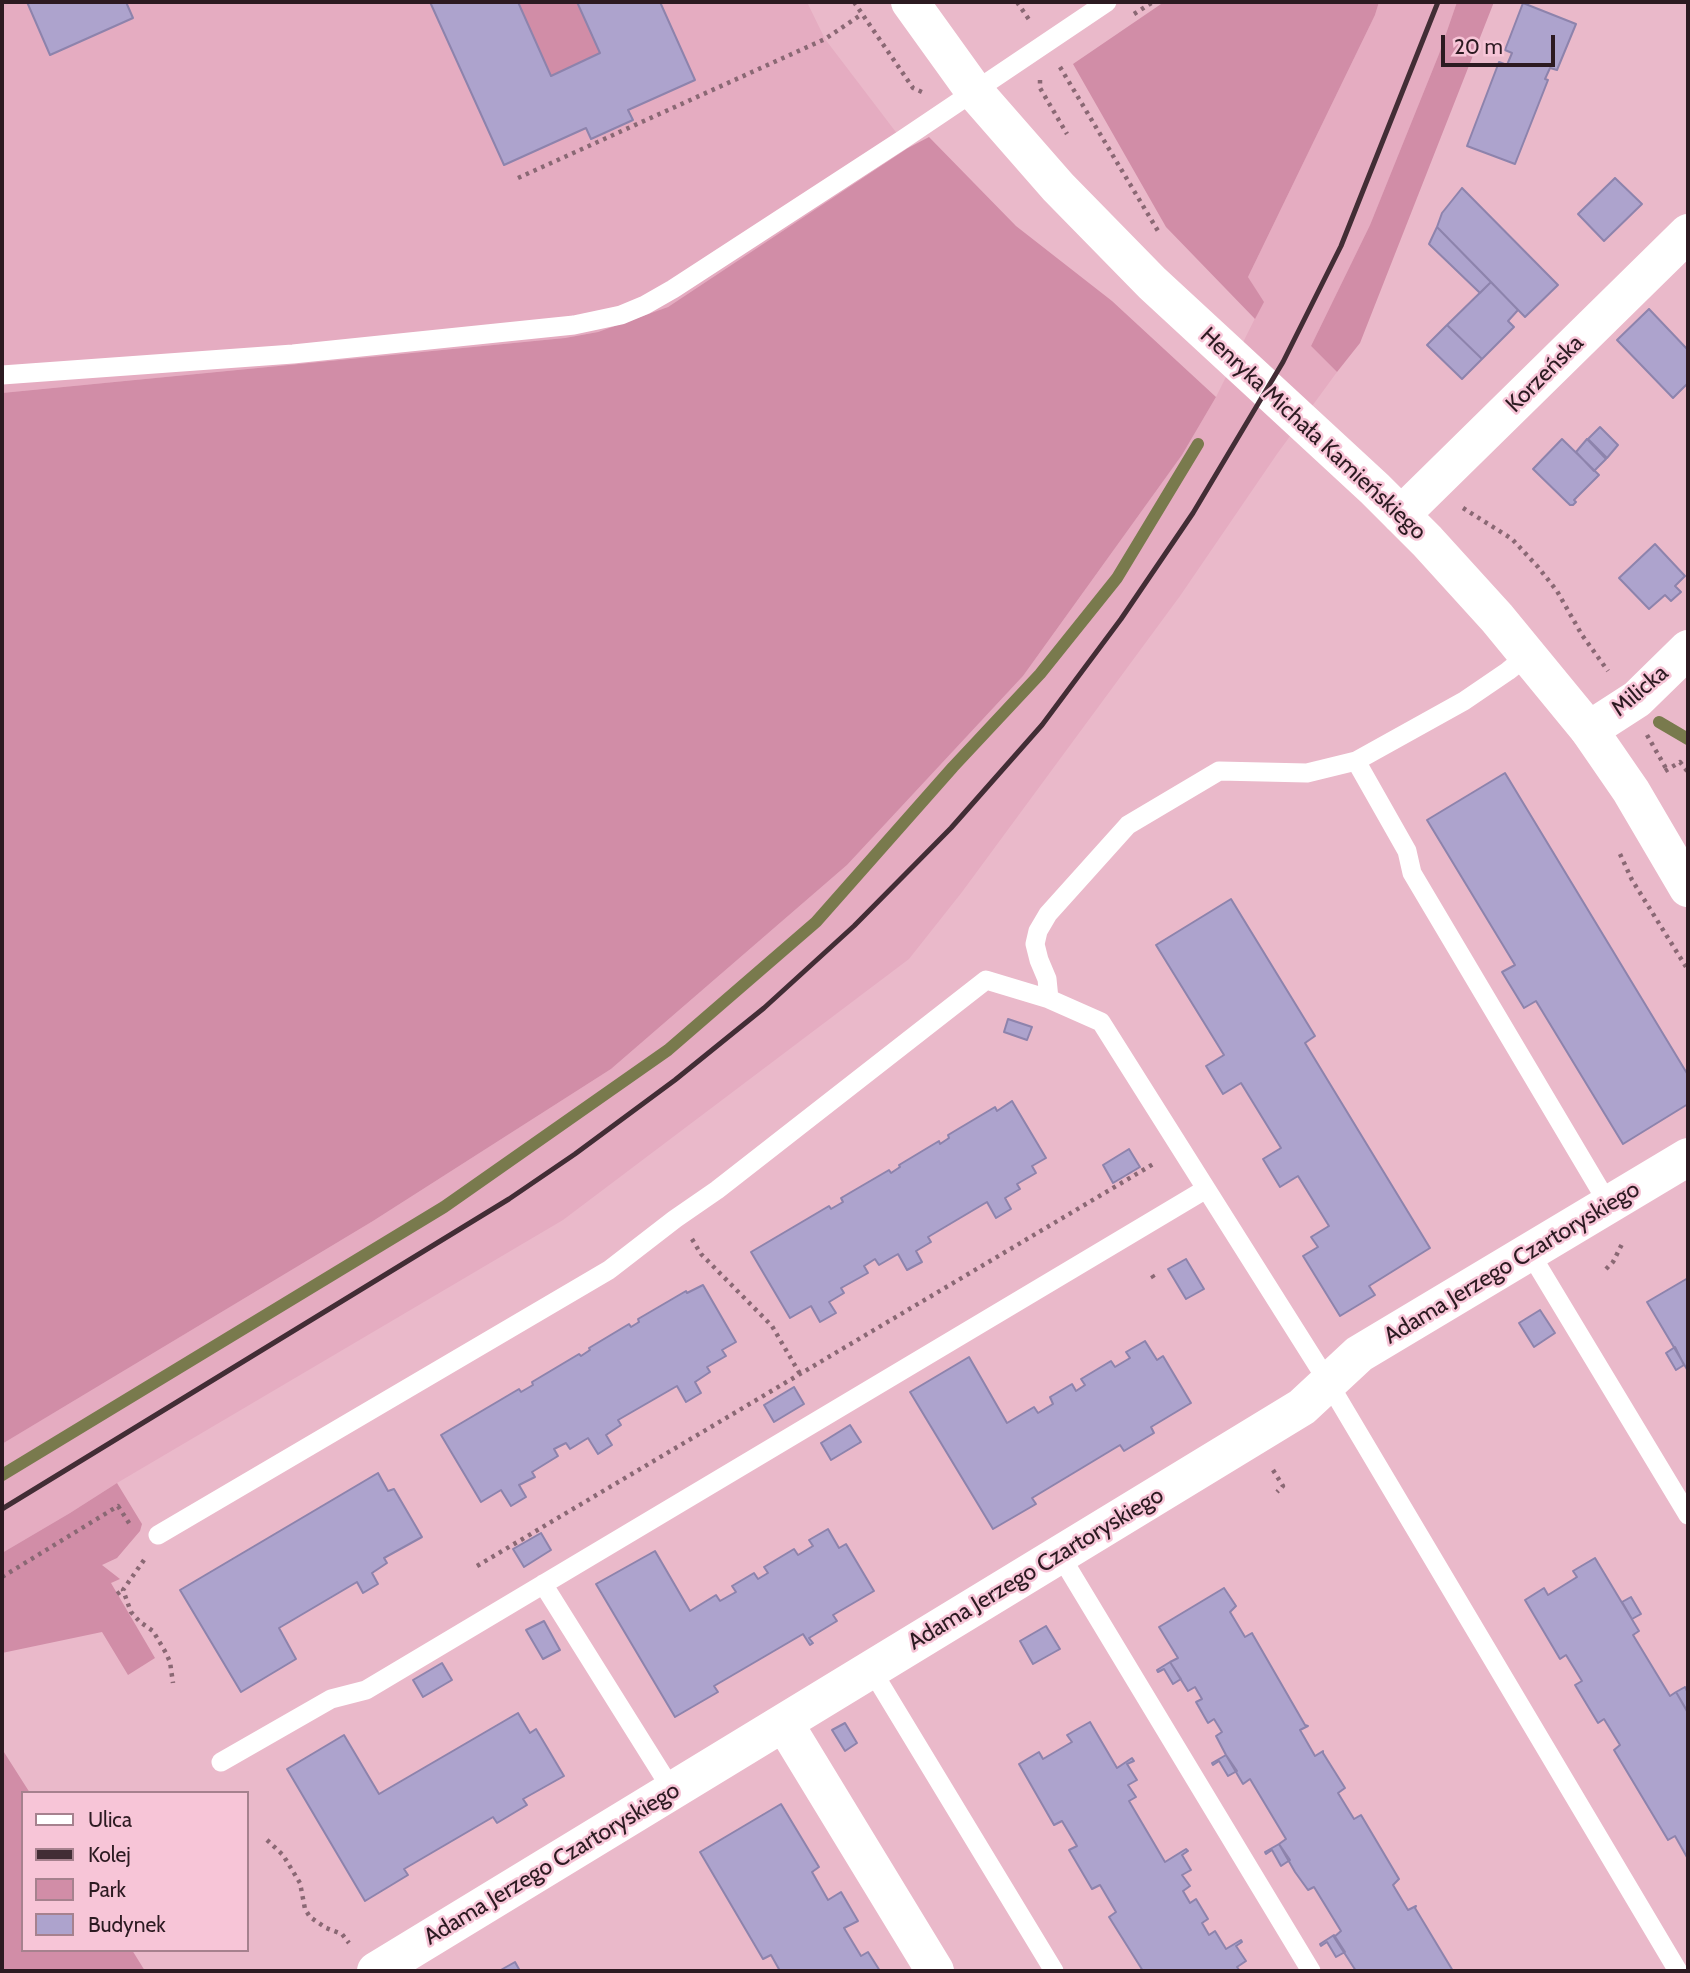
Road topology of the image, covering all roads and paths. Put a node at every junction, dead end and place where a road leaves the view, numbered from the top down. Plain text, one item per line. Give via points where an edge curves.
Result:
1 (910, 2) edge
2 (1017, 2) edge
3 (1107, 2) edge
4 (862, 15) dead end
5 (1033, 26) dead end
6 (1056, 60) dead end
7 (974, 91) junction
8 (518, 178) dead end
9 (1688, 233) edge
10 (1164, 239) dead end
11 (2, 375) edge
12 (1455, 503) dead end
13 (1401, 515) junction
14 (1688, 649) edge
15 (1528, 655) junction
16 (1610, 673) dead end
17 (1589, 730) junction
18 (1356, 761) junction
19 (1688, 772) edge
20 (1657, 775) dead end
21 (1688, 888) edge
22 (1049, 999) junction
23 (1180, 1148) junction
24 (1688, 1157) edge
25 (1206, 1189) junction
26 (1609, 1205) junction
27 (691, 1238) dead end
28 (1530, 1253) junction
29 (800, 1374) junction
30 (1328, 1382) junction
31 (1271, 1467) dead end
32 (1277, 1492) dead end
33 (1688, 1515) edge
34 (158, 1535) joint
35 (148, 1554) junction
36 (1060, 1555) junction
37 (477, 1566) dead end
38 (2, 1577) edge
39 (543, 1584) junction
40 (123, 1590) junction
41 (117, 1594) dead end
42 (870, 1669) junction
43 (173, 1683) dead end
44 (784, 1723) junction
45 (221, 1762) dead end
46 (672, 1790) junction
47 (267, 1840) dead end
48 (364, 1960) edge
49 (934, 1971) edge
50 (1054, 1971) edge
51 (1311, 1971) edge
52 (1678, 1971) edge

1 - 7 street, Henryka Michała Kamieńskiego
2 - 5 path
3 - 7 lane
4 - 8 path via 825,39
6 - 10 path
7 - 11 lane via 673,289 621,315 574,325 293,354
7 - 13 street, Henryka Michała Kamieńskiego via 1058,187 1152,283
9 - 13 street, Korzeńska
12 - 16 path via 1512,539 1538,567
13 - 15 street, Henryka Michała Kamieńskiego
14 - 17 street, Milicka via 1637,699
15 - 17 street, Henryka Michała Kamieńskiego
15 - 18 lane via 1464,701
17 - 21 street, Henryka Michała Kamieńskiego
18 - 22 lane via 1307,773 1219,771 1128,825 1038,931 1035,944
18 - 26 lane via 1407,851 1412,873
19 - 20 path via 1680,762
22 - 23 lane via 1101,1022
22 - 34 lane via 986,980 609,1270
23 - 25 lane
23 - 29 path
24 - 26 street, Adama Jerzego Czartoryskiego
25 - 30 lane
25 - 39 lane
26 - 28 street, Adama Jerzego Czartoryskiego
27 - 29 path via 772,1326
28 - 30 street, Adama Jerzego Czartoryskiego via 1359,1354
28 - 33 lane
29 - 37 path
30 - 36 street, Adama Jerzego Czartoryskiego via 1302,1407
30 - 52 lane
31 - 32 path via 1283,1486
34 - 35 path
35 - 38 path via 118,1506
35 - 40 path
36 - 42 street, Adama Jerzego Czartoryskiego
36 - 51 lane
39 - 45 lane via 366,1690 331,1699
39 - 46 lane
40 - 41 path
40 - 43 path via 131,1612 153,1632 166,1653
42 - 44 street, Adama Jerzego Czartoryskiego
42 - 50 lane
44 - 46 street, Adama Jerzego Czartoryskiego
44 - 49 street
46 - 48 street, Adama Jerzego Czartoryskiego
47 - 48 path via 283,1855 300,1883 310,1917 342,1934

